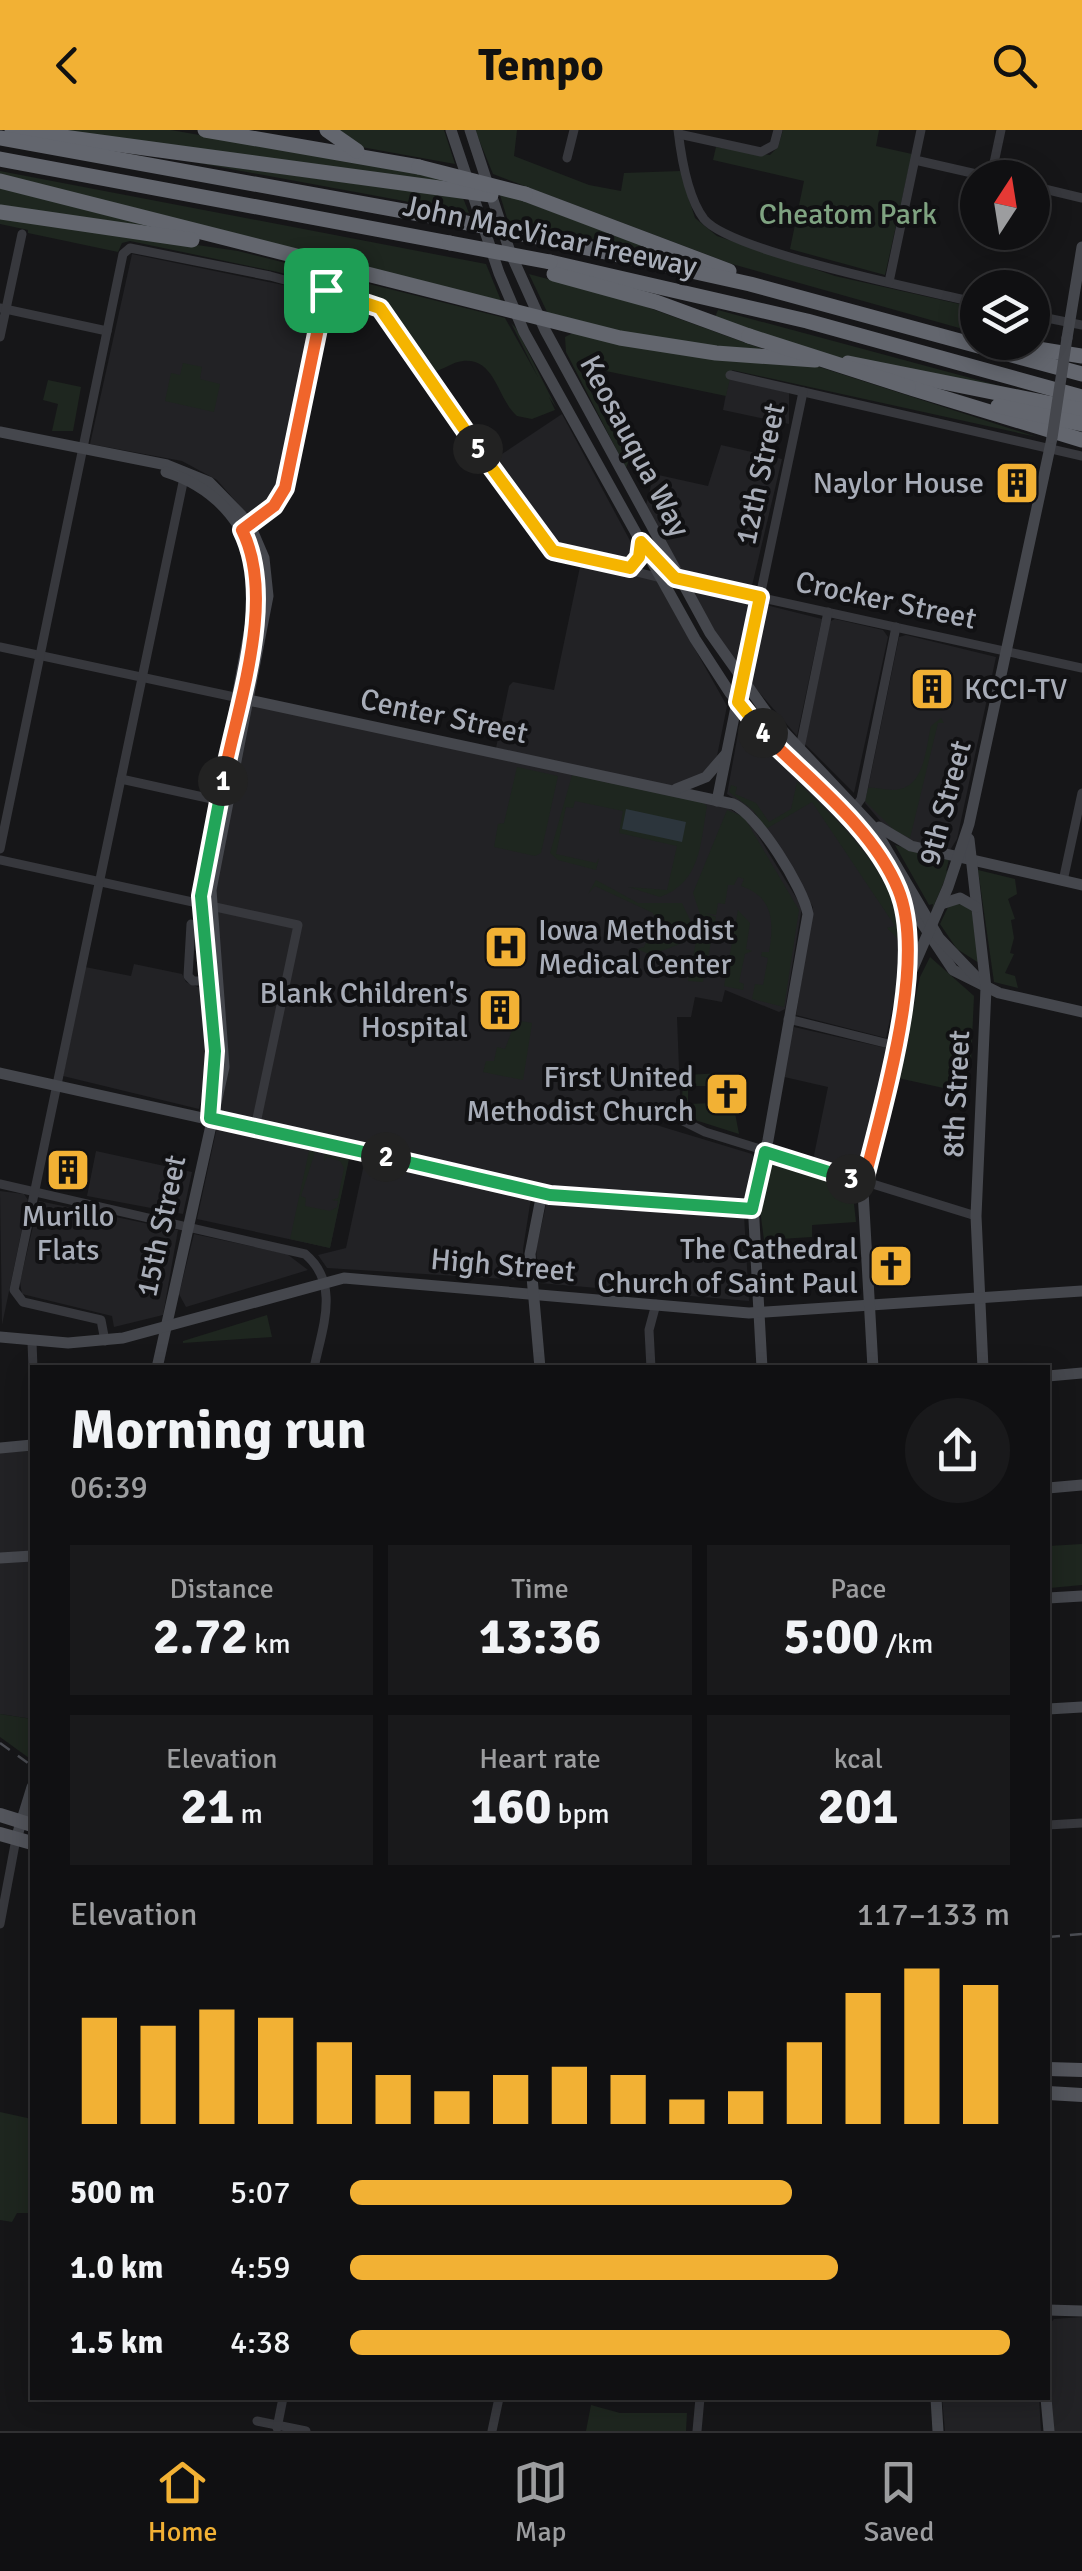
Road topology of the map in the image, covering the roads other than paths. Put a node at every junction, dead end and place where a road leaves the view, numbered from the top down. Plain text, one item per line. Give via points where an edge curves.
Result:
1 (12, 130) edge
2 (205, 130) edge
3 (327, 130) edge
4 (451, 130) edge
5 (470, 130) edge
6 (574, 130) edge
7 (778, 130) edge
8 (921, 130) edge
9 (1001, 130) edge
10 (678, 132) edge
11 (0, 138) edge
12 (567, 158) dead end
13 (0, 159) edge
14 (915, 160) junction
15 (996, 160) edge
16 (390, 161) junction
17 (960, 170) edge
18 (0, 181) edge
19 (1050, 190) edge
20 (472, 193) junction
21 (492, 195) junction
22 (1082, 198) edge
23 (0, 212) edge
24 (22, 234) dead end
25 (1082, 247) edge
26 (260, 250) junction
27 (552, 268) junction
28 (889, 282) junction
29 (750, 284) junction
30 (326, 290) junction
31 (960, 299) edge
32 (3, 308) edge
33 (516, 314) junction
34 (540, 319) junction
35 (1050, 319) edge
36 (1075, 324) edge
37 (107, 330) junction
38 (0, 337) edge
39 (950, 337) junction
40 (960, 338) edge
41 (1050, 351) edge
42 (1082, 356) edge
43 (1082, 374) edge
44 (730, 375) dead end
45 (909, 388) junction
46 (803, 392) junction
47 (1082, 396) edge
48 (1082, 410) edge
49 (1082, 424) edge
50 (0, 432) edge
51 (1082, 440) edge
52 (1052, 443) junction
53 (82, 450) junction
54 (1082, 456) edge
55 (185, 474) junction
56 (245, 527) junction
57 (641, 542) junction
58 (630, 568) junction
59 (661, 578) junction
60 (680, 580) junction
61 (760, 597) junction
62 (828, 612) junction
63 (896, 628) junction
64 (710, 633) junction
65 (0, 647) edge
66 (1008, 652) junction
67 (40, 655) junction
68 (1082, 668) edge
69 (142, 676) junction
70 (742, 682) junction
71 (243, 699) junction
72 (738, 702) junction
73 (800, 748) junction
74 (727, 752) junction
75 (120, 780) junction
76 (670, 791) junction
77 (1082, 793) edge
78 (224, 801) junction
79 (717, 801) junction
80 (857, 808) junction
81 (847, 819) junction
82 (0, 849) edge
83 (964, 858) junction
84 (0, 860) edge
85 (1063, 881) junction
86 (99, 882) junction
87 (1082, 885) edge
88 (897, 887) junction
89 (941, 904) junction
90 (205, 905) junction
91 (976, 907) junction
92 (191, 924) dead end
93 (929, 930) junction
94 (213, 981) junction
95 (906, 984) junction
96 (986, 988) junction
97 (1082, 1012) edge
98 (788, 1019) junction
99 (893, 1045) junction
100 (0, 1073) edge
101 (57, 1086) junction
102 (210, 1118) junction
103 (681, 1120) dead end
104 (255, 1128) junction
105 (765, 1152) junction
106 (864, 1182) junction
107 (0, 1184) edge
108 (35, 1192) junction
109 (542, 1193) junction
110 (752, 1209) junction
111 (976, 1216) junction
112 (187, 1226) junction
113 (324, 1280) junction
114 (1082, 1290) edge
115 (533, 1293) junction
116 (980, 1298) junction
117 (656, 1304) junction
118 (869, 1305) junction
119 (758, 1313) junction
120 (165, 1330) junction
121 (0, 1337) edge
122 (106, 1341) junction
123 (32, 1342) junction
124 (33, 1365) edge
125 (158, 1365) edge
126 (315, 1365) edge
127 (540, 1365) edge
128 (651, 1365) edge
129 (762, 1365) edge
130 (873, 1365) edge
131 (984, 1365) edge
132 (1082, 1374) edge
133 (1050, 1376) edge
134 (30, 1445) edge
135 (0, 1448) edge
136 (1082, 1485) edge
137 (1050, 1488) edge
138 (30, 1556) edge
139 (0, 1558) edge
140 (1082, 1596) edge
141 (1050, 1598) edge
142 (1082, 1707) edge
143 (1050, 1709) edge
144 (0, 1815) edge
145 (26, 1823) edge
146 (1082, 1823) edge
147 (1050, 1825) edge
148 (0, 1834) edge
149 (16, 1838) junction
150 (30, 1842) edge
151 (0, 1924) edge
152 (1050, 2068) edge
153 (1082, 2070) edge
154 (1050, 2093) edge
155 (1082, 2095) edge
156 (1050, 2310) edge
157 (1082, 2311) edge
158 (283, 2400) edge
159 (499, 2400) edge
160 (700, 2400) edge
161 (936, 2400) edge
162 (1046, 2400) edge
163 (257, 2421) dead end
164 (277, 2428) edge
165 (306, 2431) edge
166 (492, 2431) edge
167 (697, 2431) edge
168 (938, 2431) edge
169 (1048, 2431) edge

1 - 20 highway
2 - 16 highway
3 - 16 highway via 358,152
4 - 20 main road, Keosauqua Way
5 - 21 main road, Keosauqua Way
6 - 12 street
7 - 10 street via 771,149 753,151
8 - 14 street
9 - 15 street
10 - 28 street via 699,210 713,227
11 - 29 highway, John MacVicar Freeway, bridge via 442,218
13 - 27 highway, John MacVicar Freeway, bridge via 450,242
14 - 17 street
14 - 28 street
16 - 29 highway, bridge via 526,194
18 - 26 highway
19 - 22 street
20 - 21 highway
20 - 33 main road, Keosauqua Way
21 - 34 main road, Keosauqua Way
23 - 26 highway
24 - 32 street
25 - 36 main road, 9th Street
26 - 33 highway
27 - 45 highway, bridge
27 - 47 highway, John MacVicar Freeway via 807,321
28 - 31 street
29 - 39 highway, John MacVicar Freeway
30 - 37 street via 127,249
30 - 56 street via 285,488 274,506
30 - 58 street via 382,310 545,545
32 - 37 street
32 - 38 street
33 - 34 highway
33 - 57 main road, Keosauqua Way
34 - 48 highway via 684,349 884,368
34 - 60 main road, Keosauqua Way
35 - 36 street
36 - 52 main road, 9th Street, bridge via 1067,338
37 - 53 street
39 - 40 highway
39 - 43 highway, John MacVicar Freeway
41 - 42 highway
44 - 46 street
45 - 49 highway
45 - 51 highway
46 - 52 street
46 - 61 street, 12th Street
50 - 53 main road
52 - 54 street
52 - 66 main road, 9th Street
53 - 55 main road
53 - 67 street
55 - 56 main road via 215,486
55 - 69 street
56 - 71 main road, 15th Street via 264,558 268,584
57 - 58 main road
57 - 59 main road, Keosauqua Way
57 - 60 main road
58 - 59 street
59 - 64 main road
59 - 72 main road, Keosauqua Way
60 - 61 street, Crocker Street
60 - 64 main road, Keosauqua Way
61 - 62 street, Crocker Street
61 - 70 street, 12th Street
62 - 63 street, Crocker Street
62 - 73 street
63 - 66 street, Crocker Street
63 - 80 street
64 - 70 main road, Keosauqua Way
65 - 67 street, Center Street
66 - 68 street, Crocker Street
66 - 83 main road, 9th Street
67 - 69 street, Center Street
67 - 82 street
69 - 71 street, Center Street
69 - 75 street
70 - 72 main road, 12th Street
70 - 73 main road, Keosauqua Way
71 - 76 main road, Center Street
71 - 78 main road, 15th Street
72 - 74 main road, 12th Street
72 - 81 main road, Keosauqua Way
73 - 80 main road, Keosauqua Way
74 - 76 main road via 699,782
74 - 79 main road, 12th Street
75 - 78 street
75 - 86 street
76 - 79 main road, Center Street
77 - 85 street
78 - 90 main road, 15th Street
79 - 98 main road, Center Street via 754,820 805,901 807,926
80 - 81 street
80 - 83 main road via 902,843
80 - 93 main road, Keosauqua Way via 888,848
81 - 88 main road, Keosauqua Way
83 - 85 main road
83 - 89 main road, 9th Street
83 - 91 main road, 8th Street
84 - 86 street
85 - 87 main road
86 - 90 street
86 - 101 street
88 - 93 main road, Keosauqua Way
88 - 95 main road via 909,936
89 - 91 main road via 960,898
89 - 93 main road, 9th Street
90 - 94 main road, 15th Street
90 - 104 street via 298,925
91 - 96 main road, 8th Street
92 - 94 street via 186,973 193,981
93 - 95 main road, 9th Street
93 - 96 main road, Keosauqua Way
94 - 102 main road, 15th Street via 225,1056
95 - 99 main road, 9th Street
96 - 97 main road
96 - 111 main road, 8th Street
98 - 99 street
98 - 105 main road
99 - 106 main road, 9th Street
100 - 101 main road
101 - 102 main road
101 - 108 street
102 - 104 main road
102 - 112 main road, 15th Street
103 - 105 street
104 - 109 main road
105 - 106 street
105 - 110 main road
106 - 111 street
106 - 118 main road, 9th Street
107 - 108 street
108 - 112 street
108 - 122 street via 17,1298 101,1320
109 - 110 main road
109 - 115 main road via 531,1244
110 - 119 main road
111 - 116 main road, 8th Street
112 - 113 street via 299,1251
112 - 120 main road, 15th Street
113 - 115 main road, High Street
113 - 120 main road, High Street
113 - 126 street via 328,1299
114 - 116 main road, High Street
115 - 117 main road, High Street
115 - 127 main road
116 - 118 main road, High Street
116 - 131 main road, 8th Street
117 - 119 main road, High Street
117 - 128 street
118 - 119 main road, High Street
118 - 130 main road, 9th Street
119 - 129 main road
120 - 122 main road, High Street
120 - 125 main road, 15th Street
121 - 123 main road, High Street
122 - 123 main road, High Street
123 - 124 street
132 - 133 main road
134 - 135 main road
136 - 137 main road
138 - 139 main road
140 - 141 main road
142 - 143 main road
144 - 145 main road
145 - 149 main road
146 - 147 street
148 - 149 main road
149 - 150 main road
149 - 151 street
152 - 153 main road
154 - 155 main road
156 - 157 main road
158 - 164 street
159 - 166 street
160 - 167 street
161 - 168 main road
162 - 169 main road
163 - 164 street
164 - 165 street

